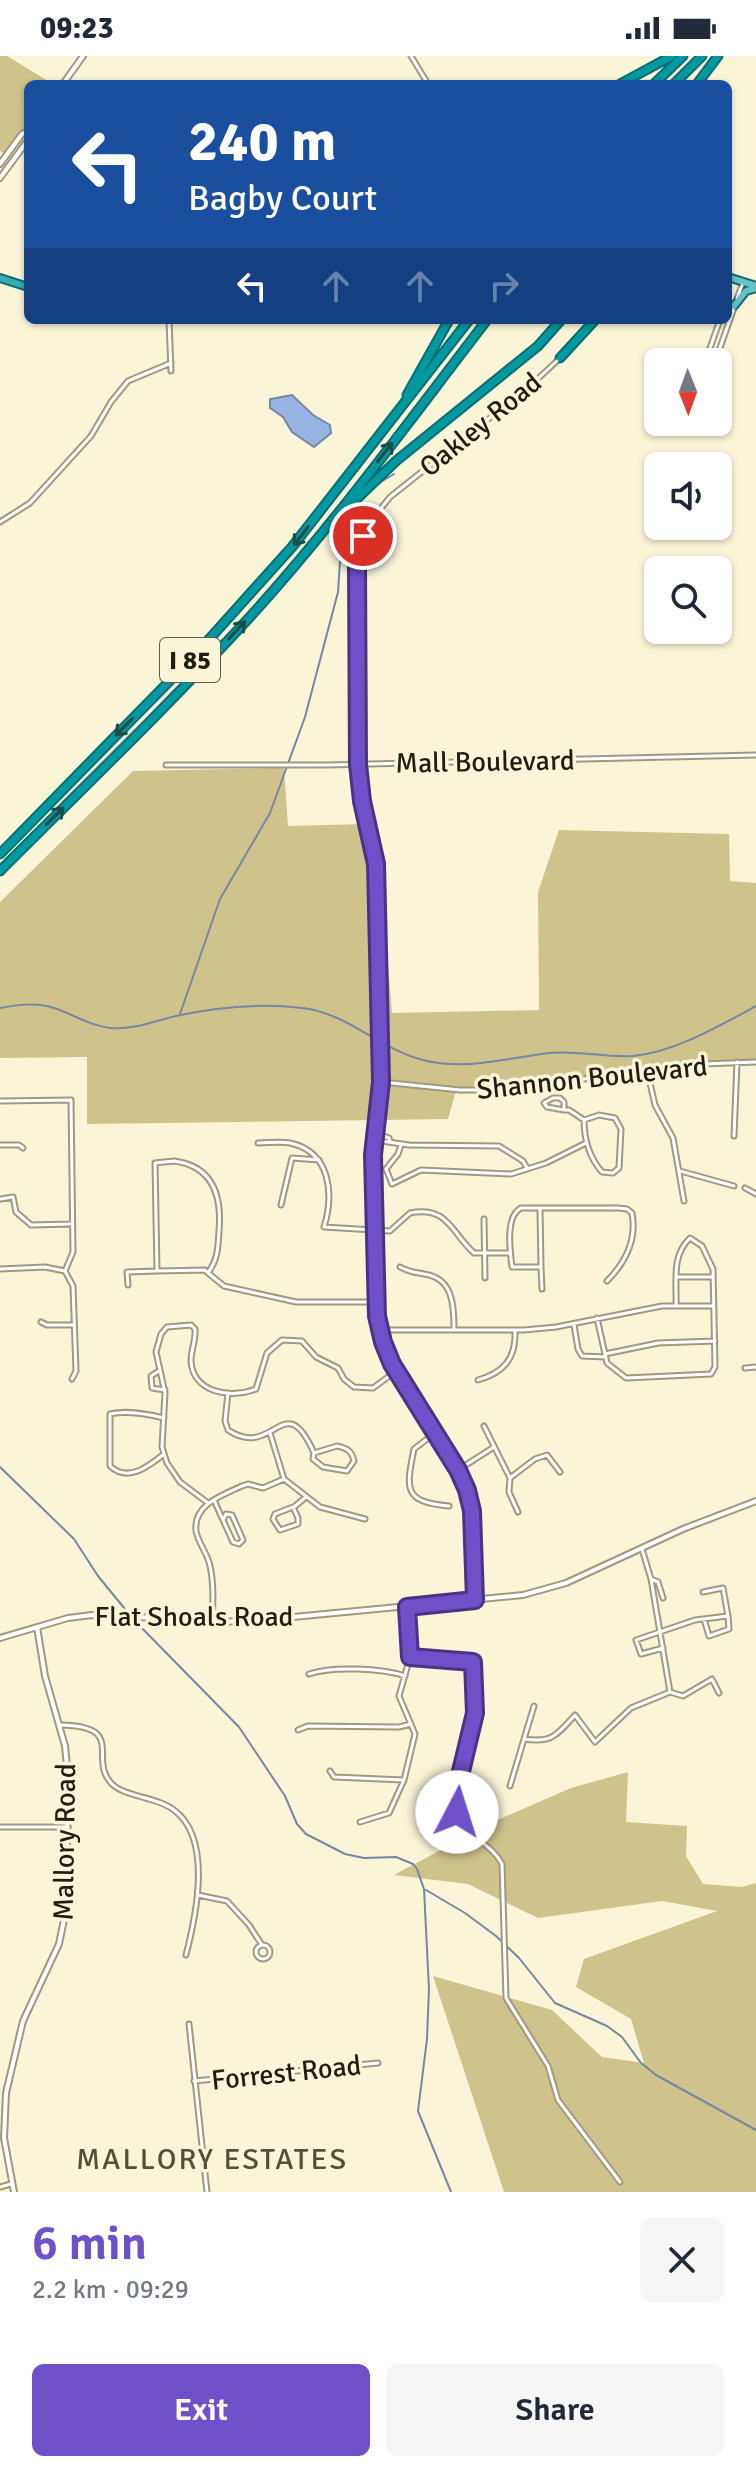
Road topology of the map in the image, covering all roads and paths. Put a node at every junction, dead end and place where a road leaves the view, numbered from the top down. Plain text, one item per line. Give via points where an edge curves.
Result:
1 (83, 56) edge
2 (411, 56) edge
3 (672, 56) edge
4 (683, 56) edge
5 (702, 56) edge
6 (718, 56) edge
7 (66, 80) edge
8 (426, 80) edge
9 (627, 80) edge
10 (658, 80) edge
11 (678, 80) edge
12 (700, 80) edge
13 (24, 133) edge
14 (24, 145) edge
15 (0, 164) edge
16 (0, 178) edge
17 (0, 278) edge
18 (732, 278) edge
19 (743, 282) junction
20 (24, 286) edge
21 (756, 287) edge
22 (734, 306) junction
23 (732, 312) edge
24 (169, 324) edge
25 (447, 324) edge
26 (466, 324) edge
27 (484, 324) edge
28 (557, 324) edge
29 (591, 324) edge
30 (719, 324) edge
31 (728, 324) edge
32 (710, 348) edge
33 (720, 348) edge
34 (560, 358) joint
35 (171, 363) junction
36 (171, 371) dead end
37 (388, 425) junction
38 (0, 522) edge
39 (320, 535) junction
40 (756, 755) edge
41 (358, 764) junction
42 (166, 765) dead end
43 (0, 854) edge
44 (0, 871) edge
45 (737, 1062) junction
46 (756, 1062) edge
47 (647, 1070) junction
48 (381, 1082) junction
49 (0, 1101) edge
50 (564, 1110) junction
51 (584, 1120) junction
52 (375, 1133) junction
53 (734, 1136) dead end
54 (374, 1140) junction
55 (390, 1141) junction
56 (258, 1143) dead end
57 (586, 1143) junction
58 (0, 1145) edge
59 (398, 1145) junction
60 (23, 1148) dead end
61 (319, 1160) junction
62 (527, 1168) junction
63 (679, 1170) junction
64 (734, 1186) dead end
65 (745, 1188) dead end
66 (756, 1194) edge
67 (0, 1199) edge
68 (684, 1201) dead end
69 (281, 1205) dead end
70 (540, 1209) junction
71 (484, 1219) dead end
72 (72, 1224) junction
73 (375, 1232) junction
74 (484, 1253) junction
75 (510, 1253) junction
76 (400, 1267) dead end
77 (541, 1267) junction
78 (0, 1269) edge
79 (65, 1271) junction
80 (157, 1271) junction
81 (208, 1273) junction
82 (677, 1277) junction
83 (712, 1277) junction
84 (485, 1278) dead end
85 (607, 1281) dead end
86 (128, 1285) dead end
87 (542, 1289) dead end
88 (376, 1302) junction
89 (676, 1306) junction
90 (713, 1306) junction
91 (597, 1318) junction
92 (41, 1322) dead end
93 (574, 1323) junction
94 (74, 1325) junction
95 (454, 1329) junction
96 (380, 1330) junction
97 (515, 1330) junction
98 (715, 1341) junction
99 (605, 1356) junction
100 (756, 1367) edge
101 (745, 1368) dead end
102 (160, 1371) junction
103 (395, 1371) junction
104 (72, 1379) dead end
105 (478, 1380) dead end
106 (165, 1390) junction
107 (228, 1393) junction
108 (164, 1418) junction
109 (484, 1426) dead end
110 (270, 1433) junction
111 (435, 1433) junction
112 (494, 1447) junction
113 (314, 1453) junction
114 (164, 1454) junction
115 (458, 1470) junction
116 (560, 1472) dead end
117 (510, 1478) junction
118 (284, 1479) junction
119 (306, 1497) junction
120 (214, 1500) junction
121 (756, 1501) edge
122 (208, 1503) junction
123 (449, 1506) dead end
124 (293, 1507) junction
125 (518, 1512) dead end
126 (365, 1519) dead end
127 (223, 1520) junction
128 (642, 1549) junction
129 (651, 1579) junction
130 (703, 1592) dead end
131 (663, 1598) dead end
132 (475, 1600) junction
133 (407, 1607) junction
134 (728, 1616) junction
135 (704, 1619) junction
136 (212, 1622) junction
137 (37, 1627) junction
138 (660, 1632) junction
139 (0, 1638) edge
140 (663, 1648) junction
141 (410, 1657) junction
142 (309, 1674) dead end
143 (405, 1676) junction
144 (670, 1692) junction
145 (719, 1693) dead end
146 (534, 1706) dead end
147 (411, 1724) junction
148 (60, 1725) junction
149 (298, 1730) dead end
150 (524, 1739) junction
151 (330, 1771) dead end
152 (404, 1780) junction
153 (510, 1786) dead end
154 (360, 1822) dead end
155 (0, 1827) edge
156 (68, 1827) junction
157 (198, 1895) junction
158 (262, 1945) dead end
159 (186, 1955) dead end
160 (189, 2024) dead end
161 (378, 2063) dead end
162 (194, 2081) junction
163 (620, 2182) dead end
164 (11, 2184) junction
165 (0, 2187) edge
166 (14, 2192) edge
167 (207, 2192) edge

1 - 7 street
2 - 8 street
3 - 9 highway
4 - 10 highway
5 - 11 highway
6 - 12 highway
13 - 15 street
14 - 16 street
17 - 20 highway
18 - 19 main road
19 - 21 main road
19 - 22 street
21 - 22 main road
22 - 23 street
24 - 35 street
25 - 37 highway
26 - 37 highway, I 85
39 -> 27 highway, I 85
28 - 39 highway via 538,346 396,461
29 - 34 highway
30 - 32 street
31 - 33 street
34 - 41 street, Oakley Road via 390,497 368,525 357,564
35 - 36 street
35 - 38 street via 128,381 71,459 30,503
37 -> 43 highway, I 85 via 292,547 195,655
44 -> 39 highway, I 85 via 146,727
40 - 41 street, Mall Boulevard
41 - 42 street, Mall Boulevard
41 - 48 street, Oakley Road via 376,864
45 - 46 street, Shannon Boulevard
45 - 47 street, Shannon Boulevard
45 - 53 street
47 - 48 street, Shannon Boulevard via 511,1090
47 - 63 street via 655,1105 673,1138
48 - 52 street, Oakley Road
49 - 72 street via 71,1100
50 - 50 street via 551,1109 544,1103 560,1098
50 - 51 street
51 - 57 street
51 - 57 street via 599,1115 615,1118 621,1129 619,1168 602,1172
52 - 54 street, Oakley Road
52 - 55 street
54 - 55 street
54 - 73 street, Oakley Road
55 - 59 street
56 - 61 street via 292,1144
57 - 62 street
58 - 60 street
59 - 62 street via 499,1146
59 - 62 street via 398,1154 386,1169 392,1184 421,1170 511,1174
61 - 69 street via 292,1158
61 - 73 street via 330,1189 324,1227
63 - 64 street
63 - 68 street
65 - 66 street
67 - 72 street via 13,1197 16,1212 31,1225
70 - 75 street via 521,1208 512,1216
70 - 77 street
70 - 85 street via 618,1208 632,1213 635,1226 628,1254
71 - 74 street
72 - 79 street via 72,1259
73 - 74 street via 390,1231 410,1213 429,1212 451,1224 474,1253
73 - 88 street, Oakley Road
74 - 75 street
74 - 84 street
75 - 77 street via 512,1267
76 - 95 street via 436,1277 446,1286 454,1304
77 - 87 street
78 - 79 street
79 - 94 street via 73,1286
80 - 81 street
80 - 81 street via 155,1163 174,1161 204,1172 215,1187 219,1250
80 - 86 street via 127,1272
81 - 88 street via 224,1286 296,1302
82 - 83 street
82 - 83 street via 678,1252 690,1238 709,1256
82 - 89 street
83 - 90 street
88 - 96 street, Oakley Road
89 - 90 street
89 - 91 street
90 - 98 street
91 - 93 street
91 - 99 street
92 - 94 street
93 - 97 street
93 - 99 street via 579,1352
94 - 104 street
95 - 96 street
95 - 97 street
96 - 103 street, Oakley Road
97 - 105 street via 513,1356 497,1373
98 - 99 street via 658,1343
98 - 99 street via 711,1374 626,1378
100 - 101 street
102 - 106 street
102 - 106 street via 151,1376 152,1388
102 - 107 street via 156,1352 164,1329 191,1325 196,1377 209,1389
103 - 107 street via 373,1388 354,1387 302,1341 282,1340 267,1353 256,1389
103 - 111 street, Oakley Road
106 - 108 street
107 - 110 street via 228,1430 252,1438
108 - 114 street
108 - 114 street via 110,1414 110,1466 128,1474
109 - 112 street
110 - 113 street via 286,1422 298,1424
110 - 118 street
111 - 115 street, Oakley Road
111 - 123 street via 414,1449 411,1490 425,1504
112 - 115 street
112 - 117 street
113 - 113 street via 317,1464 341,1472 354,1461 343,1447
114 - 122 street via 180,1482
115 - 132 street, Oakley Road via 472,1511
116 - 117 street via 547,1455
117 - 125 street via 509,1492
118 - 119 street
118 - 120 street via 263,1488 248,1484
119 - 124 street
119 - 126 street via 320,1507
120 - 122 street
120 - 127 street
121 - 128 street, Flat Shoals Road
122 - 136 street via 196,1532 210,1561
124 - 124 street via 275,1514 280,1530 298,1524
127 - 127 street via 233,1542 239,1544 243,1540 232,1515
128 - 129 street
128 - 132 street, Flat Shoals Road via 553,1588
129 - 131 street via 658,1582
129 - 138 street
130 - 134 street via 723,1588
132 - 133 street, Flat Shoals Road
133 - 136 street, Flat Shoals Road
133 - 141 street
134 - 135 street
134 - 135 street via 729,1629 709,1636
135 - 138 street
136 - 137 street, Flat Shoals Road via 92,1615
137 - 139 street, Flat Shoals Road
137 - 148 street, Mallory Road
138 - 140 street
138 - 140 street via 636,1640 641,1654
140 - 144 street
141 - 143 street
141 - 163 street via 473,1662 475,1713 457,1788 457,1812 465,1828 502,1864 506,1998 548,2066 558,2100
142 - 143 street via 321,1670
143 - 147 street via 399,1696
144 - 145 street via 683,1696 712,1679
144 - 150 street via 631,1708 595,1742 575,1715 543,1742
146 - 150 street
147 - 149 street
147 - 152 street via 414,1743
148 - 156 street, Mallory Road
148 - 157 street via 94,1731 114,1786 174,1809 184,1820 197,1854
150 - 153 street
151 - 152 street via 334,1777
152 - 154 street via 389,1813
155 - 156 street
156 - 164 street, Mallory Road via 63,1932 23,2021 6,2093 4,2138
157 - 158 street via 227,1901
157 - 159 street
160 - 162 street
161 - 162 street, Forrest Road
162 - 167 street
164 - 165 street
164 - 166 street, Mallory Road

